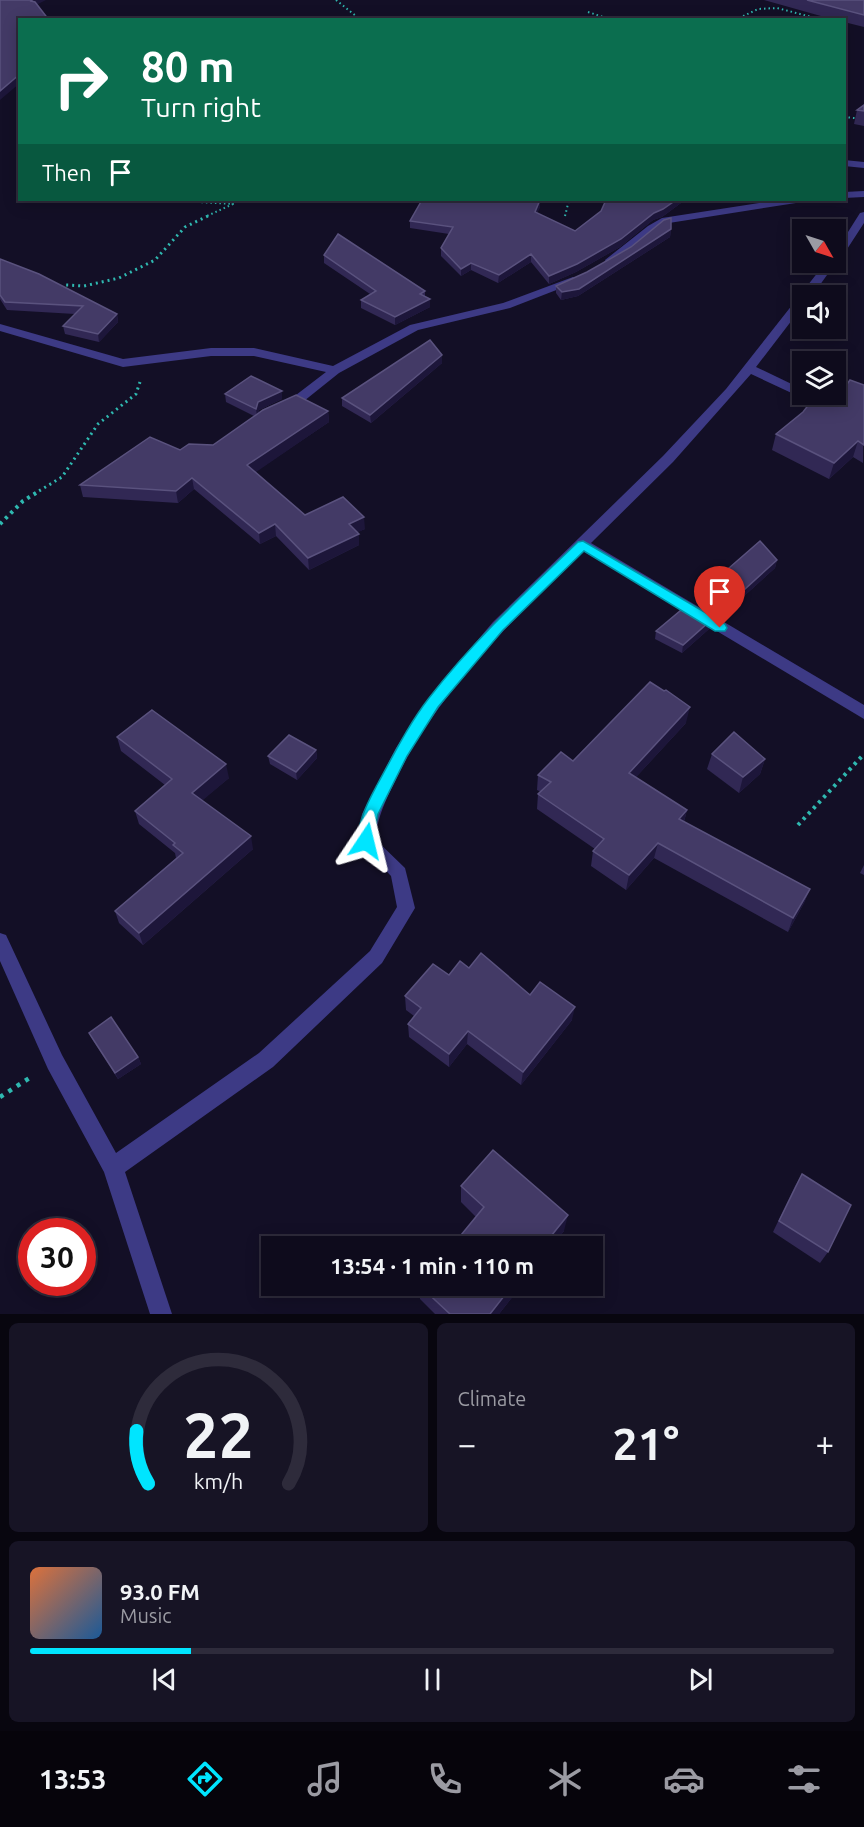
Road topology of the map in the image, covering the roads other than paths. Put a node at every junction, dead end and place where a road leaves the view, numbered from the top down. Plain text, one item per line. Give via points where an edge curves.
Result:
1 (846, 163) edge
2 (864, 165) edge
3 (864, 194) edge
4 (846, 195) edge
5 (790, 201) edge
6 (864, 215) edge
7 (846, 243) edge
8 (598, 267) edge
9 (824, 273) edge
10 (581, 276) edge
11 (814, 285) edge
12 (792, 313) edge
13 (0, 327) edge
14 (748, 368) junction
15 (335, 370) junction
16 (792, 388) edge
17 (273, 411) edge
18 (583, 545) junction
19 (864, 714) edge
20 (0, 941) edge
21 (113, 1168) junction
22 (161, 1314) edge

1 - 2 street
3 - 4 street
5 - 8 street via 666,220
6 - 7 street
9 - 11 street
10 - 15 street via 534,297 414,327
12 - 14 street
13 - 15 street via 123,363 211,352 254,352
14 - 16 street
14 - 18 street via 668,459
15 - 17 street via 300,398
18 - 19 street
18 - 21 street via 498,626 433,703 370,814 366,841 399,873 406,908 376,957 266,1059
20 - 21 street via 55,1062
21 - 22 street

